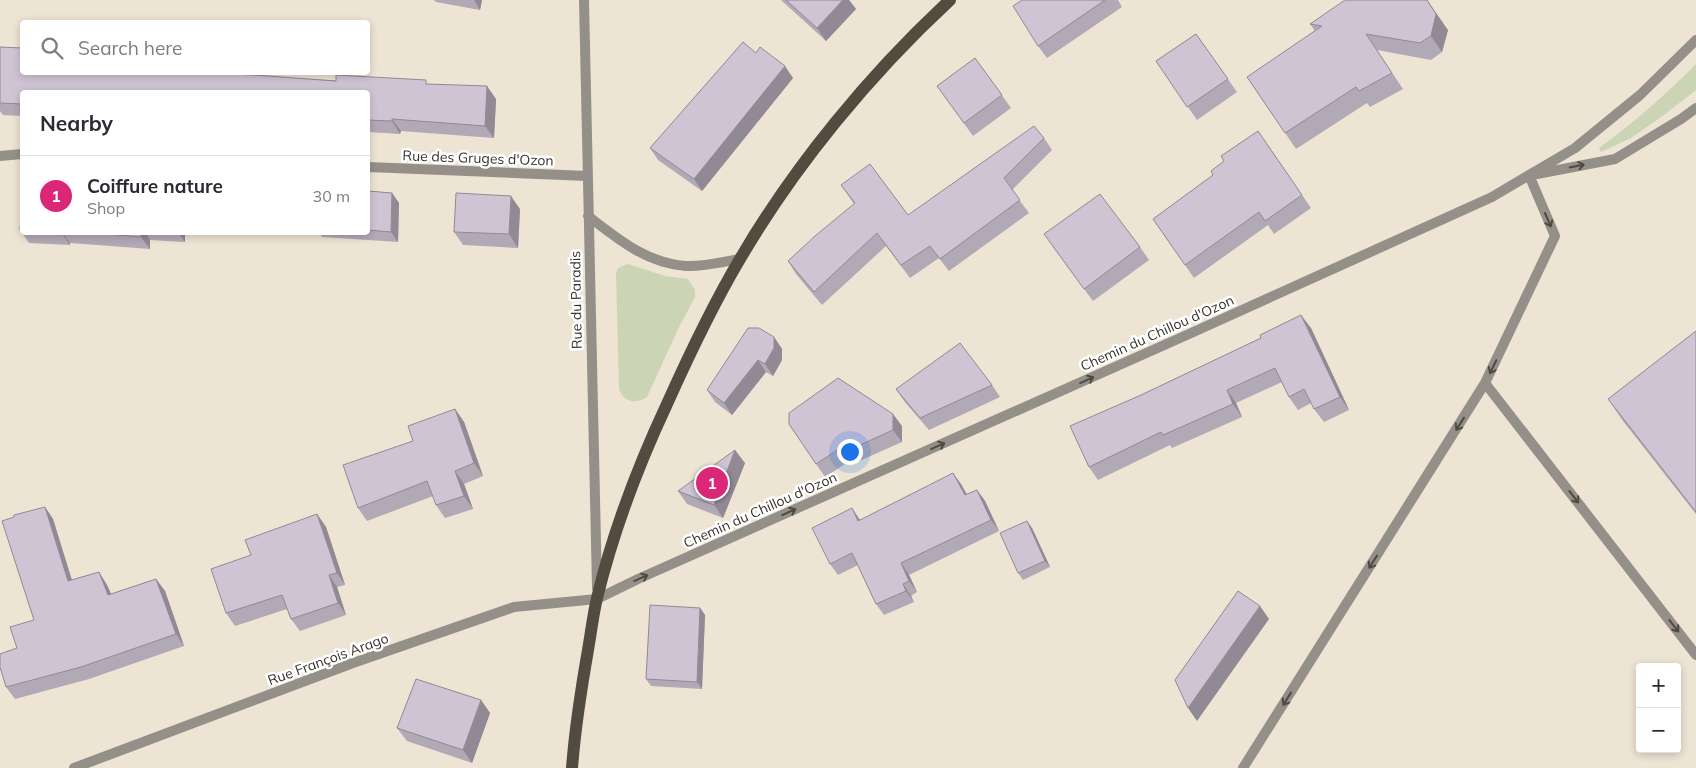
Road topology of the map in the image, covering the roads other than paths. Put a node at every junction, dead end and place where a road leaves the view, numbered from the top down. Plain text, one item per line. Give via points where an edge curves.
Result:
1 (584, 0) edge
2 (950, 0) edge
3 (1696, 40) edge
4 (1696, 108) edge
5 (20, 154) edge
6 (0, 156) edge
7 (370, 167) edge
8 (1529, 175) junction
9 (586, 176) junction
10 (588, 216) junction
11 (740, 259) junction
12 (1486, 383) junction
13 (597, 599) junction
14 (1696, 655) edge
15 (74, 768) edge
16 (572, 768) edge
17 (1243, 768) edge

1 - 9 street, Rue du Paradis
2 - 11 main road via 874,76 773,207
3 - 8 street, Chemin du Chillou d'Ozon via 1640,95 1574,148
8 -> 4 street via 1615,158
5 - 6 street
7 - 9 street, Rue des Gruges d'Ozon
8 -> 12 street via 1556,236
13 -> 8 street, Chemin du Chillou d'Ozon via 1492,197
9 - 10 street, Rue du Paradis
10 - 11 street via 635,251 660,260 686,266
10 - 13 street, Rue du Paradis
11 - 13 main road via 694,345 646,449
12 -> 14 street
12 -> 17 street
13 - 15 street, Rue François Arago via 514,607 353,663
13 - 16 main road via 579,702

